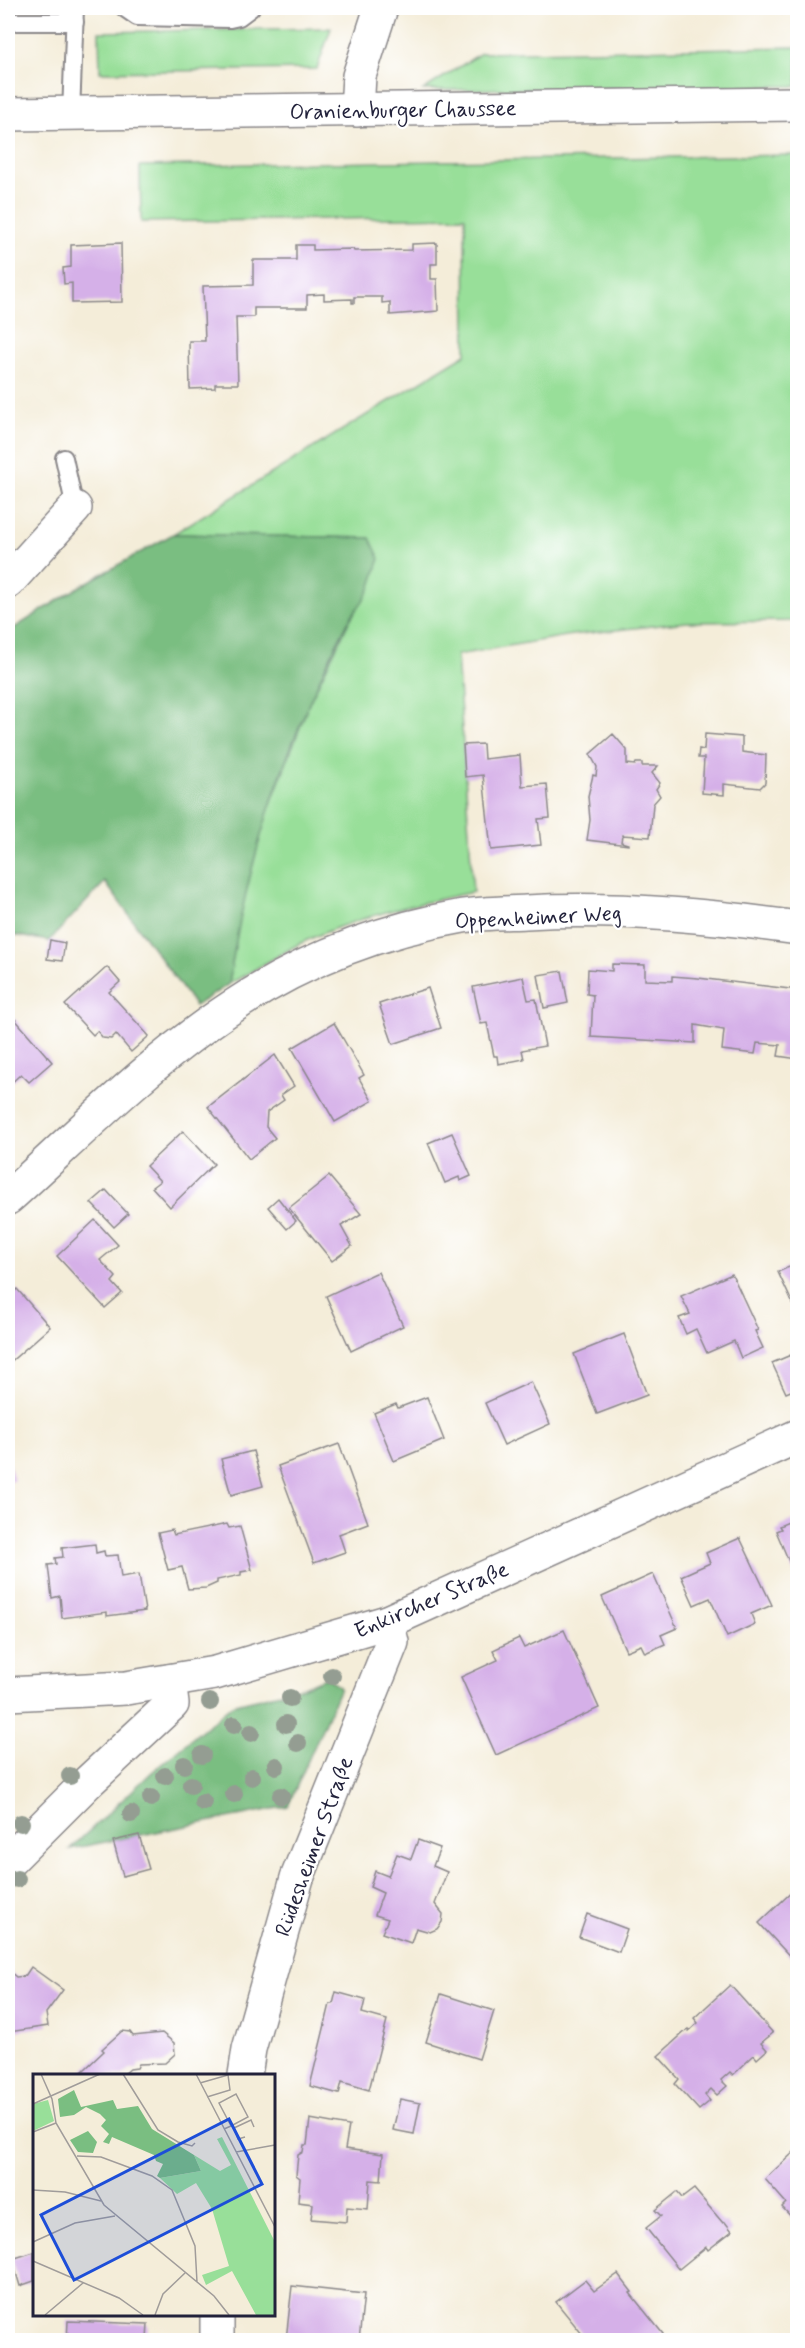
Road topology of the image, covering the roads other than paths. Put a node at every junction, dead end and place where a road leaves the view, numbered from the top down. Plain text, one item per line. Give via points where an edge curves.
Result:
1 (124, 8) edge
2 (251, 8) edge
3 (381, 8) edge
4 (75, 15) edge
5 (8, 22) edge
6 (798, 104) edge
7 (357, 110) junction
8 (8, 114) edge
9 (71, 114) junction
10 (64, 458) dead end
11 (75, 508) joint
12 (8, 582) edge
13 (798, 928) edge
14 (8, 1198) edge
15 (798, 1436) edge
16 (387, 1622) junction
17 (169, 1681) junction
18 (8, 1694) edge
19 (8, 1862) edge
20 (245, 2074) edge
21 (217, 2315) edge
22 (217, 2340) edge

1 - 2 lane via 137,17 230,19
3 - 7 street via 359,76
4 - 5 lane
4 - 9 lane
6 - 7 street, Oranienburger Chaussee
7 - 9 street, Oranienburger Chaussee
8 - 9 street, Oranienburger Chaussee
10 - 11 lane
11 - 12 street
13 - 14 street, Oppenheimer Weg via 613,910 538,912 465,916 418,925 359,944 317,959 223,1013 176,1047
15 - 16 street, Enkircher Straße
16 - 17 street, Enkircher Straße via 215,1673
16 - 20 street, Rüdesheimer Straße via 392,1642 297,1878
17 - 18 street, Enkircher Straße via 126,1688
17 - 19 street via 172,1704
21 - 22 street

